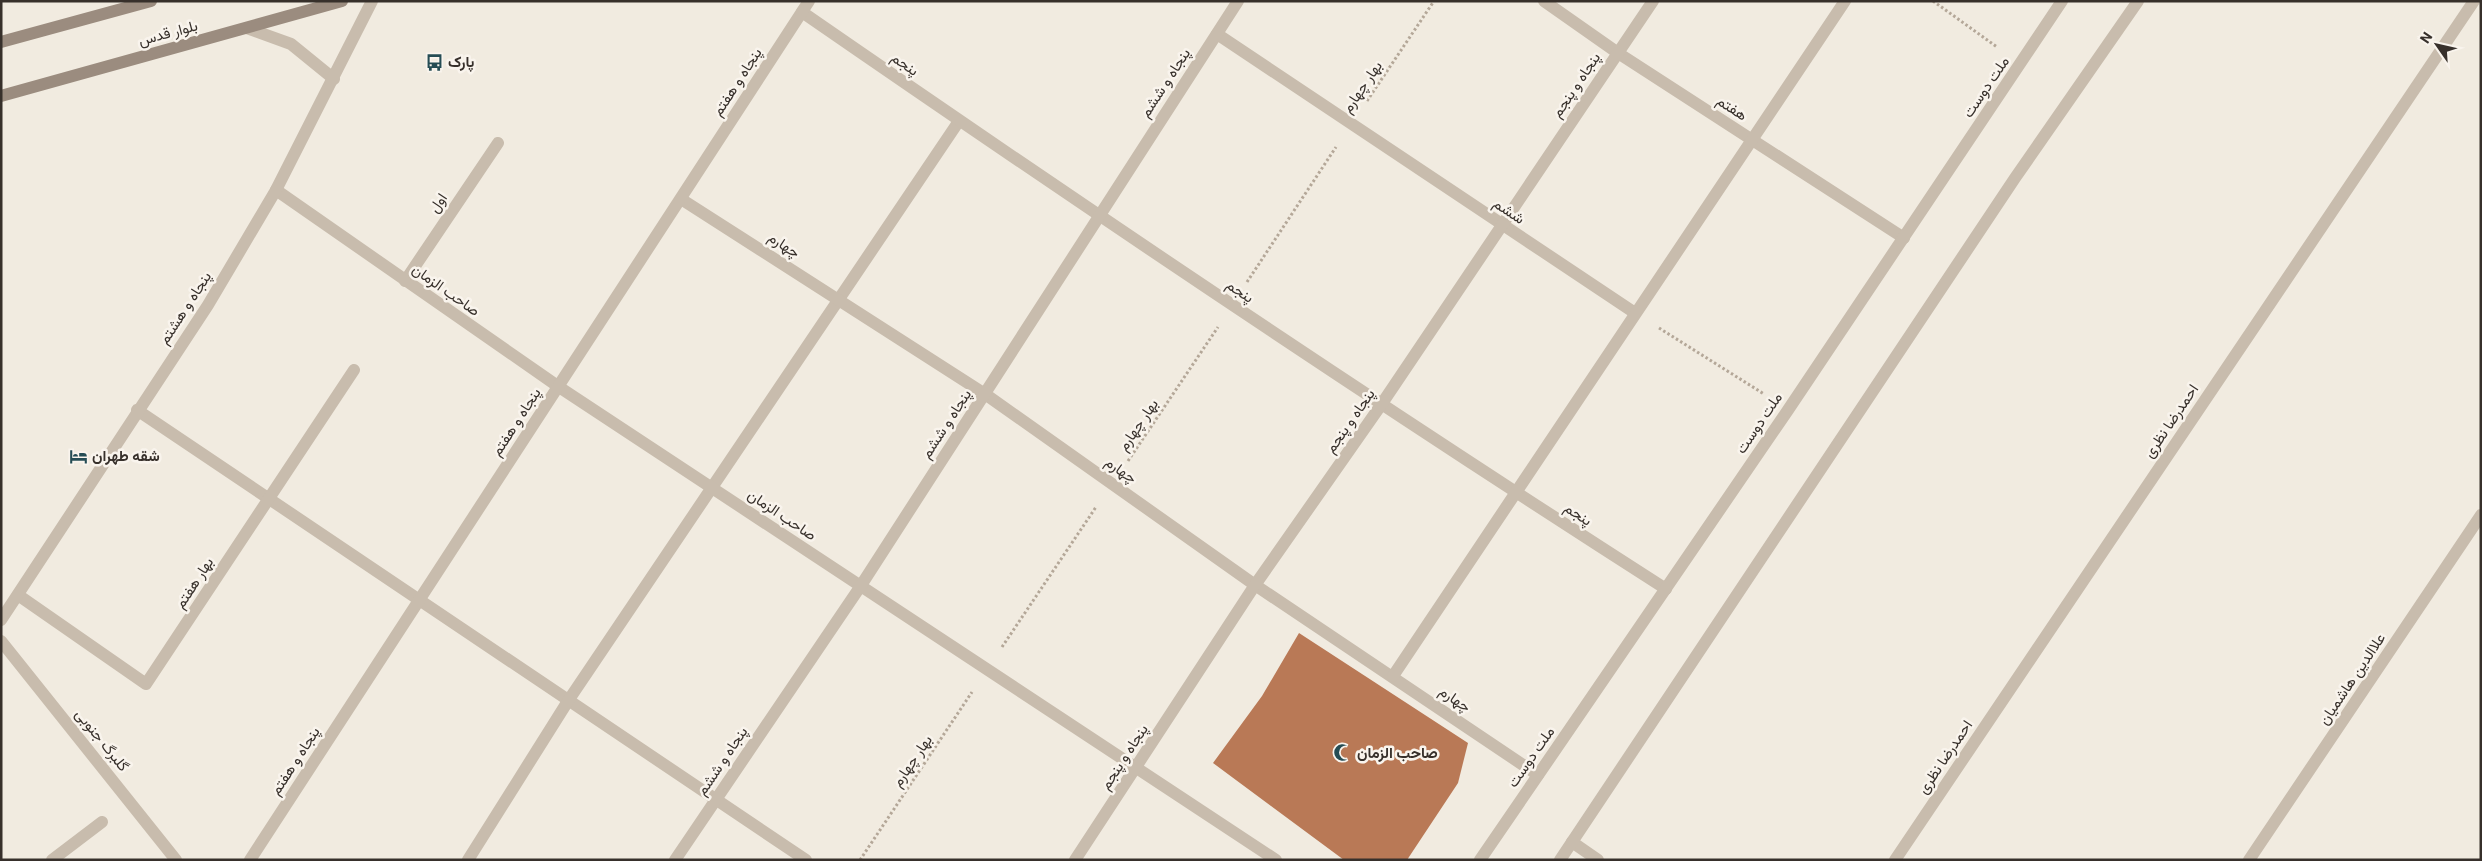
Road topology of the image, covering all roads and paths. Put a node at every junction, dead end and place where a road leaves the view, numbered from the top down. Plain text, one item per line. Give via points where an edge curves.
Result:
1 (151, 1) edge
2 (342, 1) edge
3 (372, 1) edge
4 (1238, 1) edge
5 (1434, 1) edge
6 (1544, 1) edge
7 (1653, 1) edge
8 (1845, 1) edge
9 (1933, 1) edge
10 (2062, 1) edge
11 (2138, 1) edge
12 (2474, 1) edge
13 (805, 7) edge
14 (247, 28) junction
15 (1217, 34) junction
16 (1, 42) edge
17 (1618, 52) junction
18 (2021, 64) junction
19 (334, 79) junction
20 (1, 96) edge
21 (960, 121) junction
22 (1351, 124) junction
23 (1753, 141) junction
24 (498, 143) dead end
25 (276, 190) junction
26 (681, 199) junction
27 (1098, 217) junction
28 (1502, 226) junction
29 (1904, 238) junction
30 (405, 281) junction
31 (839, 300) junction
32 (1232, 306) junction
33 (1636, 313) junction
34 (354, 370) dead end
35 (558, 387) junction
36 (985, 394) junction
37 (1381, 405) junction
38 (137, 410) junction
39 (1788, 410) junction
40 (1112, 484) junction
41 (714, 488) junction
42 (1516, 493) junction
43 (269, 498) junction
44 (2481, 515) edge
45 (1255, 585) junction
46 (860, 587) junction
47 (1666, 589) junction
48 (18, 595) junction
49 (420, 601) junction
50 (1, 620) edge
51 (1, 641) edge
52 (987, 669) junction
53 (1392, 676) junction
54 (568, 701) junction
55 (1138, 767) junction
56 (1538, 775) junction
57 (716, 800) junction
58 (102, 822) dead end
59 (1572, 842) junction
60 (52, 860) edge
61 (176, 860) edge
62 (250, 860) edge
63 (468, 860) edge
64 (675, 860) edge
65 (806, 860) edge
66 (860, 860) edge
67 (1075, 860) edge
68 (1276, 860) edge
69 (1480, 860) edge
70 (1560, 860) edge
71 (1598, 860) edge
72 (1895, 860) edge
73 (2249, 860) edge

1 - 16 main road
2 - 14 main road, بلوار قدس
3 - 19 street, پنجاه و هشتم
4 - 15 street, پنجاه و ششم
5 - 22 path, بهار چهارم
6 - 17 street, هفتم
7 - 17 street, پنجاه و پنجم
8 - 23 street
9 - 18 path
10 - 18 street, ملت دوست
11 - 59 street via 2015,178
12 - 72 street, احمدرضا نظری
13 - 21 street, پنجم
13 - 26 street, پنجاه و هفتم
14 - 19 street via 290,44
14 - 20 main road, بلوار قدس
15 - 22 street, ششم
15 - 27 street, پنجاه و ششم
17 - 23 street, هفتم
17 - 28 street, پنجاه و پنجم
18 - 29 street, ملت دوست
19 - 25 street, پنجاه و هشتم
21 - 27 street, پنجم
21 - 31 street
22 - 28 street, ششم
22 - 32 path, بهار چهارم
23 - 29 street, هفتم
23 - 33 street
24 - 30 street, اول
25 - 30 street, صاحب الزمان
25 - 38 street, پنجاه و هشتم via 208,305
26 - 31 street, چهارم
26 - 35 street, پنجاه و هفتم
27 - 32 street, پنجم
27 - 36 street, پنجاه و ششم
28 - 33 street, ششم
28 - 37 street, پنجاه و پنجم
29 - 39 street, ملت دوست
30 - 35 street, صاحب الزمان
31 - 36 street, چهارم
31 - 41 street
32 - 37 street, پنجم
32 - 40 path, بهار چهارم
33 - 39 path
33 - 42 street
34 - 43 street, بهار هفتم
35 - 41 street, صاحب الزمان
35 - 49 street, پنجاه و هفتم
36 - 40 street, چهارم
36 - 46 street, پنجاه و ششم
37 - 42 street, پنجم
37 - 45 street, پنجاه و پنجم
38 - 43 street
38 - 48 street, پنجاه و هشتم
39 - 47 street, ملت دوست
40 - 45 street, چهارم
40 - 52 path, بهار چهارم
41 - 46 street, صاحب الزمان
41 - 54 street
42 - 47 street, پنجم
42 - 53 street
43 - 48 street, بهار هفتم via 146,684
43 - 49 street
44 - 73 street, علاالدین هاشمیان
45 - 53 street, چهارم
45 - 55 street, پنجاه و پنجم
46 - 52 street, صاحب الزمان
46 - 57 street, پنجاه و ششم
47 - 56 street, ملت دوست
48 - 50 street, پنجاه و هشتم
49 - 54 street
49 - 62 street, پنجاه و هفتم
51 - 61 street, گلبرگ جنوبی
52 - 55 street, صاحب الزمان
52 - 66 path, بهار چهارم
53 - 56 street, چهارم
54 - 57 street
54 - 63 street
55 - 67 street, پنجاه و پنجم
55 - 68 street, صاحب الزمان
56 - 69 street, ملت دوست
57 - 64 street, پنجاه و ششم
57 - 65 street
58 - 60 street
59 - 70 street
59 - 71 street

